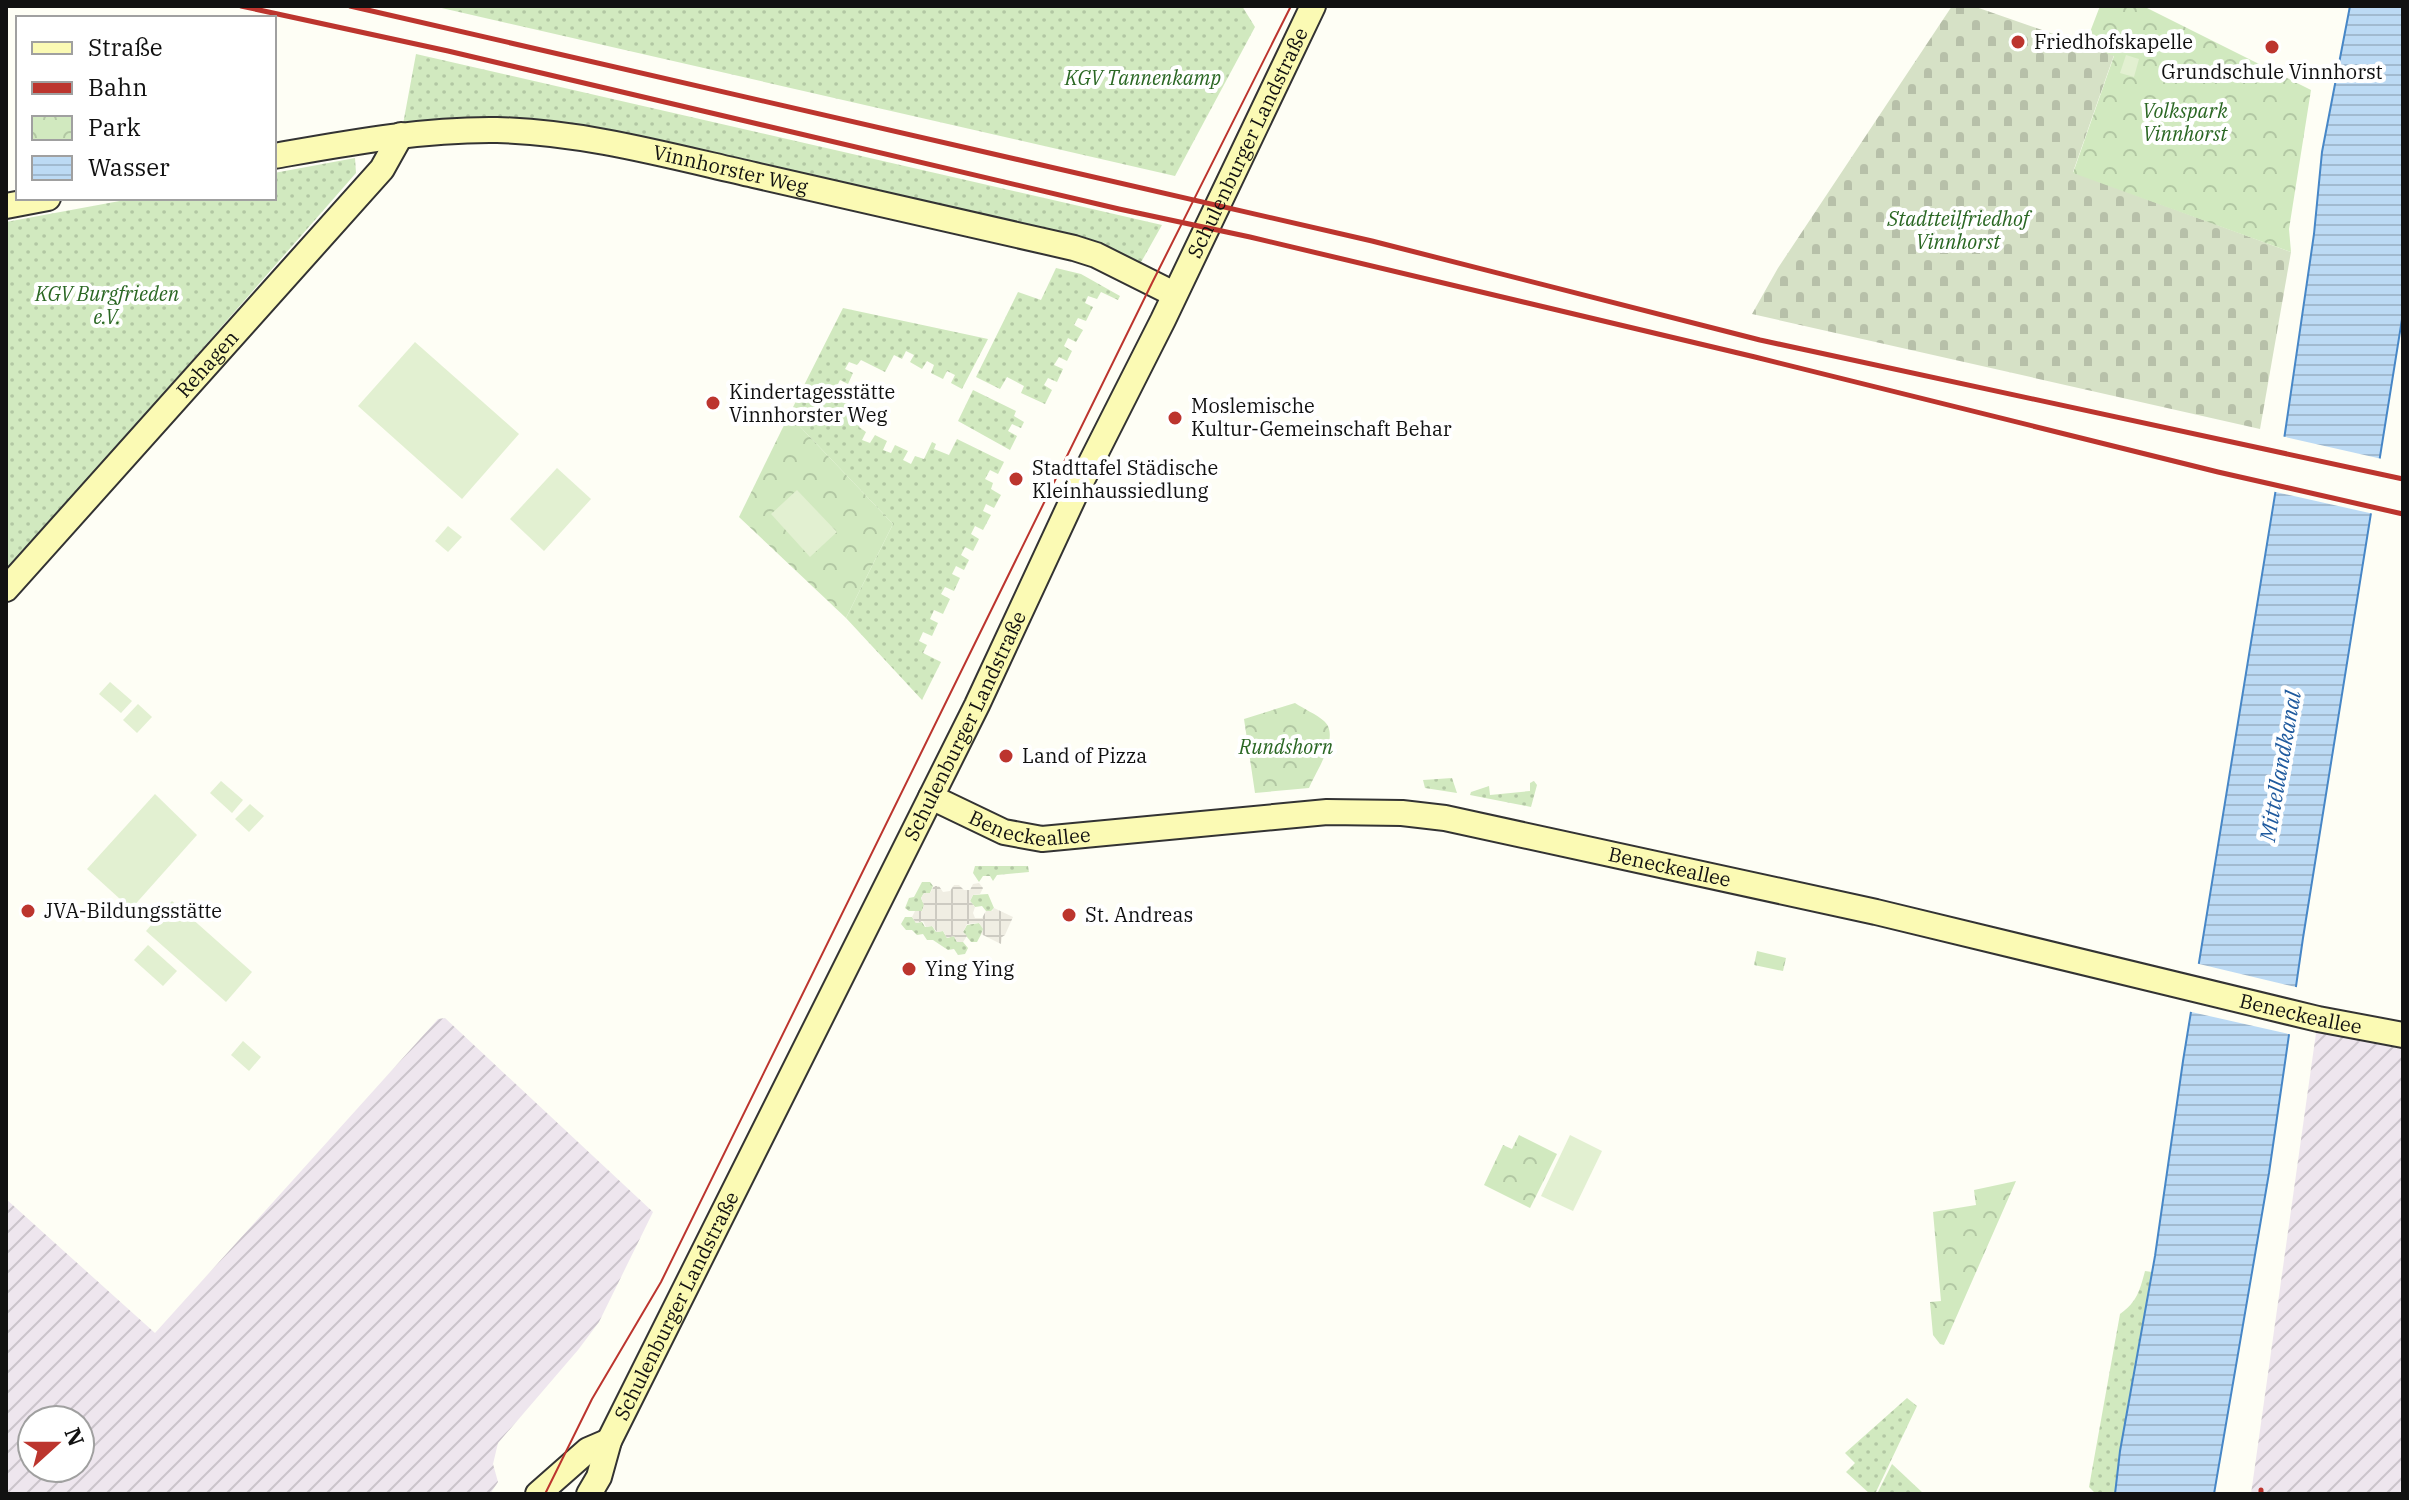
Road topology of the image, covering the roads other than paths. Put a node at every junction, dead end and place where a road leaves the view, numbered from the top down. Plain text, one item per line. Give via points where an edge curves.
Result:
1 (1313, 6) edge
2 (401, 135) junction
3 (276, 156) edge
4 (38, 200) edge
5 (6, 206) edge
6 (1174, 294) junction
7 (6, 589) edge
8 (931, 797) junction
9 (2403, 1035) edge
10 (609, 1441) junction
11 (538, 1494) edge
12 (589, 1494) edge

1 - 6 street, Schulenburger Landstraße
2 - 3 street, Vinnhorster Weg
2 - 6 street, Vinnhorster Weg via 501,130 636,149 1074,248
2 - 7 street, Rehagen via 382,169
4 - 5 street
6 - 8 street, Schulenburger Landstraße
8 - 9 street, Beneckeallee via 1004,832 1042,839 1327,812 1445,818
8 - 10 street, Schulenburger Landstraße
10 - 11 street, Schulenburger Landstraße via 588,1450
10 - 12 street, Schulenburger Landstraße

